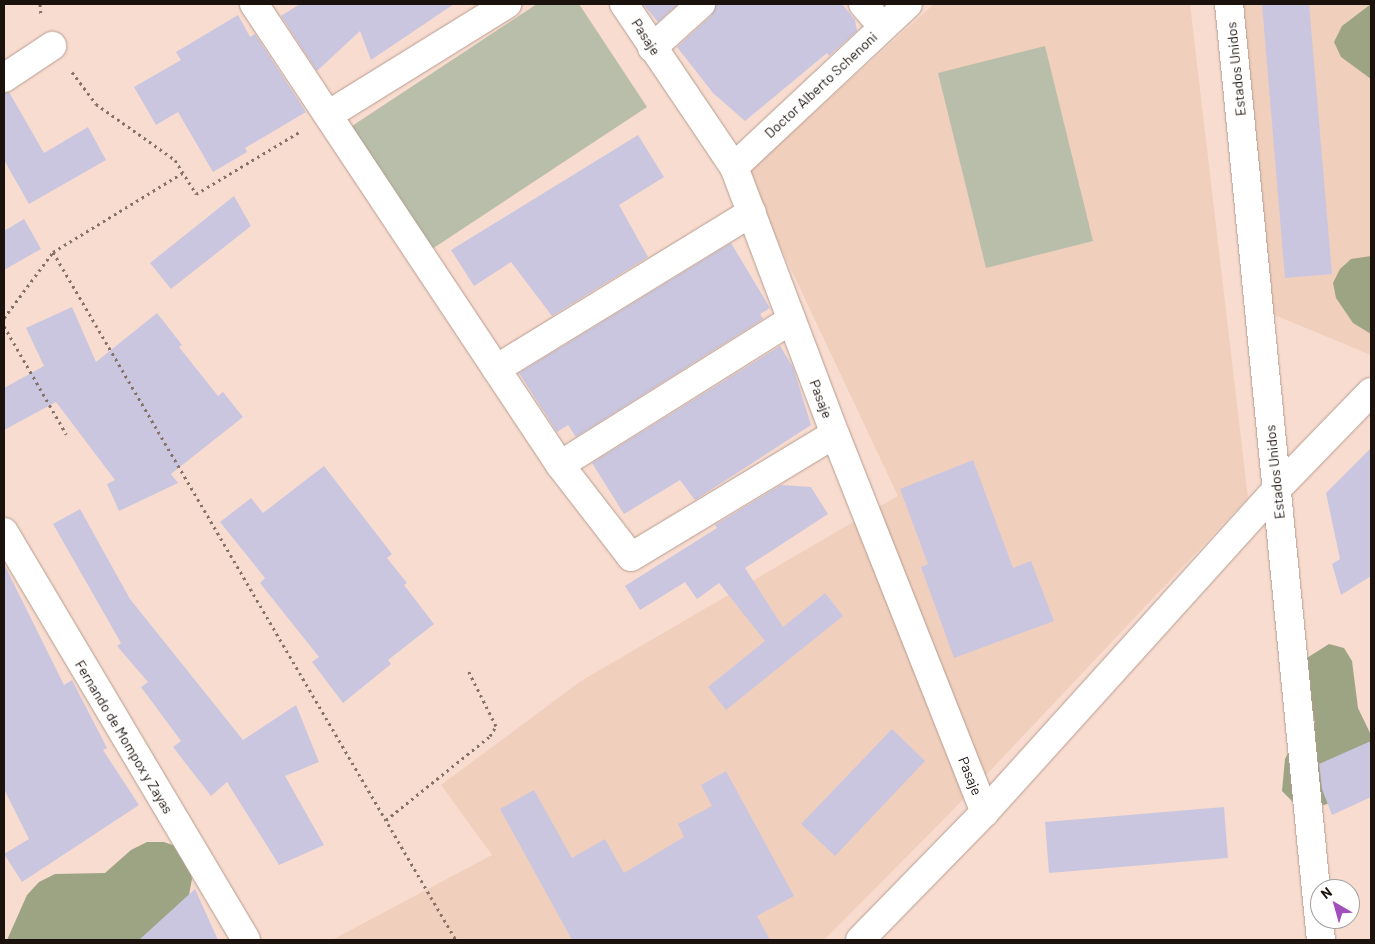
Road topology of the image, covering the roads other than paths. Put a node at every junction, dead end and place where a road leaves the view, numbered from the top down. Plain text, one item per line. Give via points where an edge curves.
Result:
1 (507, 4) edge
2 (624, 4) edge
3 (701, 4) edge
4 (863, 4) edge
5 (908, 4) edge
6 (1229, 4) edge
7 (265, 7) edge
8 (883, 27) junction
9 (52, 46) road end
10 (652, 48) junction
11 (4, 78) edge
12 (328, 115) junction
13 (734, 167) junction
14 (752, 212) junction
15 (791, 320) junction
16 (496, 369) junction
17 (1371, 392) edge
18 (835, 434) junction
19 (560, 465) junction
20 (1277, 489) junction
21 (4, 532) edge
22 (985, 812) junction
23 (246, 940) edge
24 (860, 940) edge
25 (1321, 940) edge

1 - 12 street
2 - 10 street, Pasaje
3 - 10 street
4 - 8 street
5 - 8 street, Doctor Alberto Schenoni
6 - 20 street, Estados Unidos
7 - 12 street
8 - 13 street, Doctor Alberto Schenoni
9 - 11 street
10 - 13 street, Pasaje
12 - 16 street
13 - 14 street, Pasaje
14 - 15 street, Pasaje
14 - 16 street
15 - 18 street, Pasaje
15 - 19 street
16 - 19 street
17 - 20 street
18 - 19 street via 631,557
18 - 22 street, Pasaje
20 - 22 street
20 - 25 street, Estados Unidos
21 - 23 street, Fernando de Mompox y Zayas
22 - 24 street

